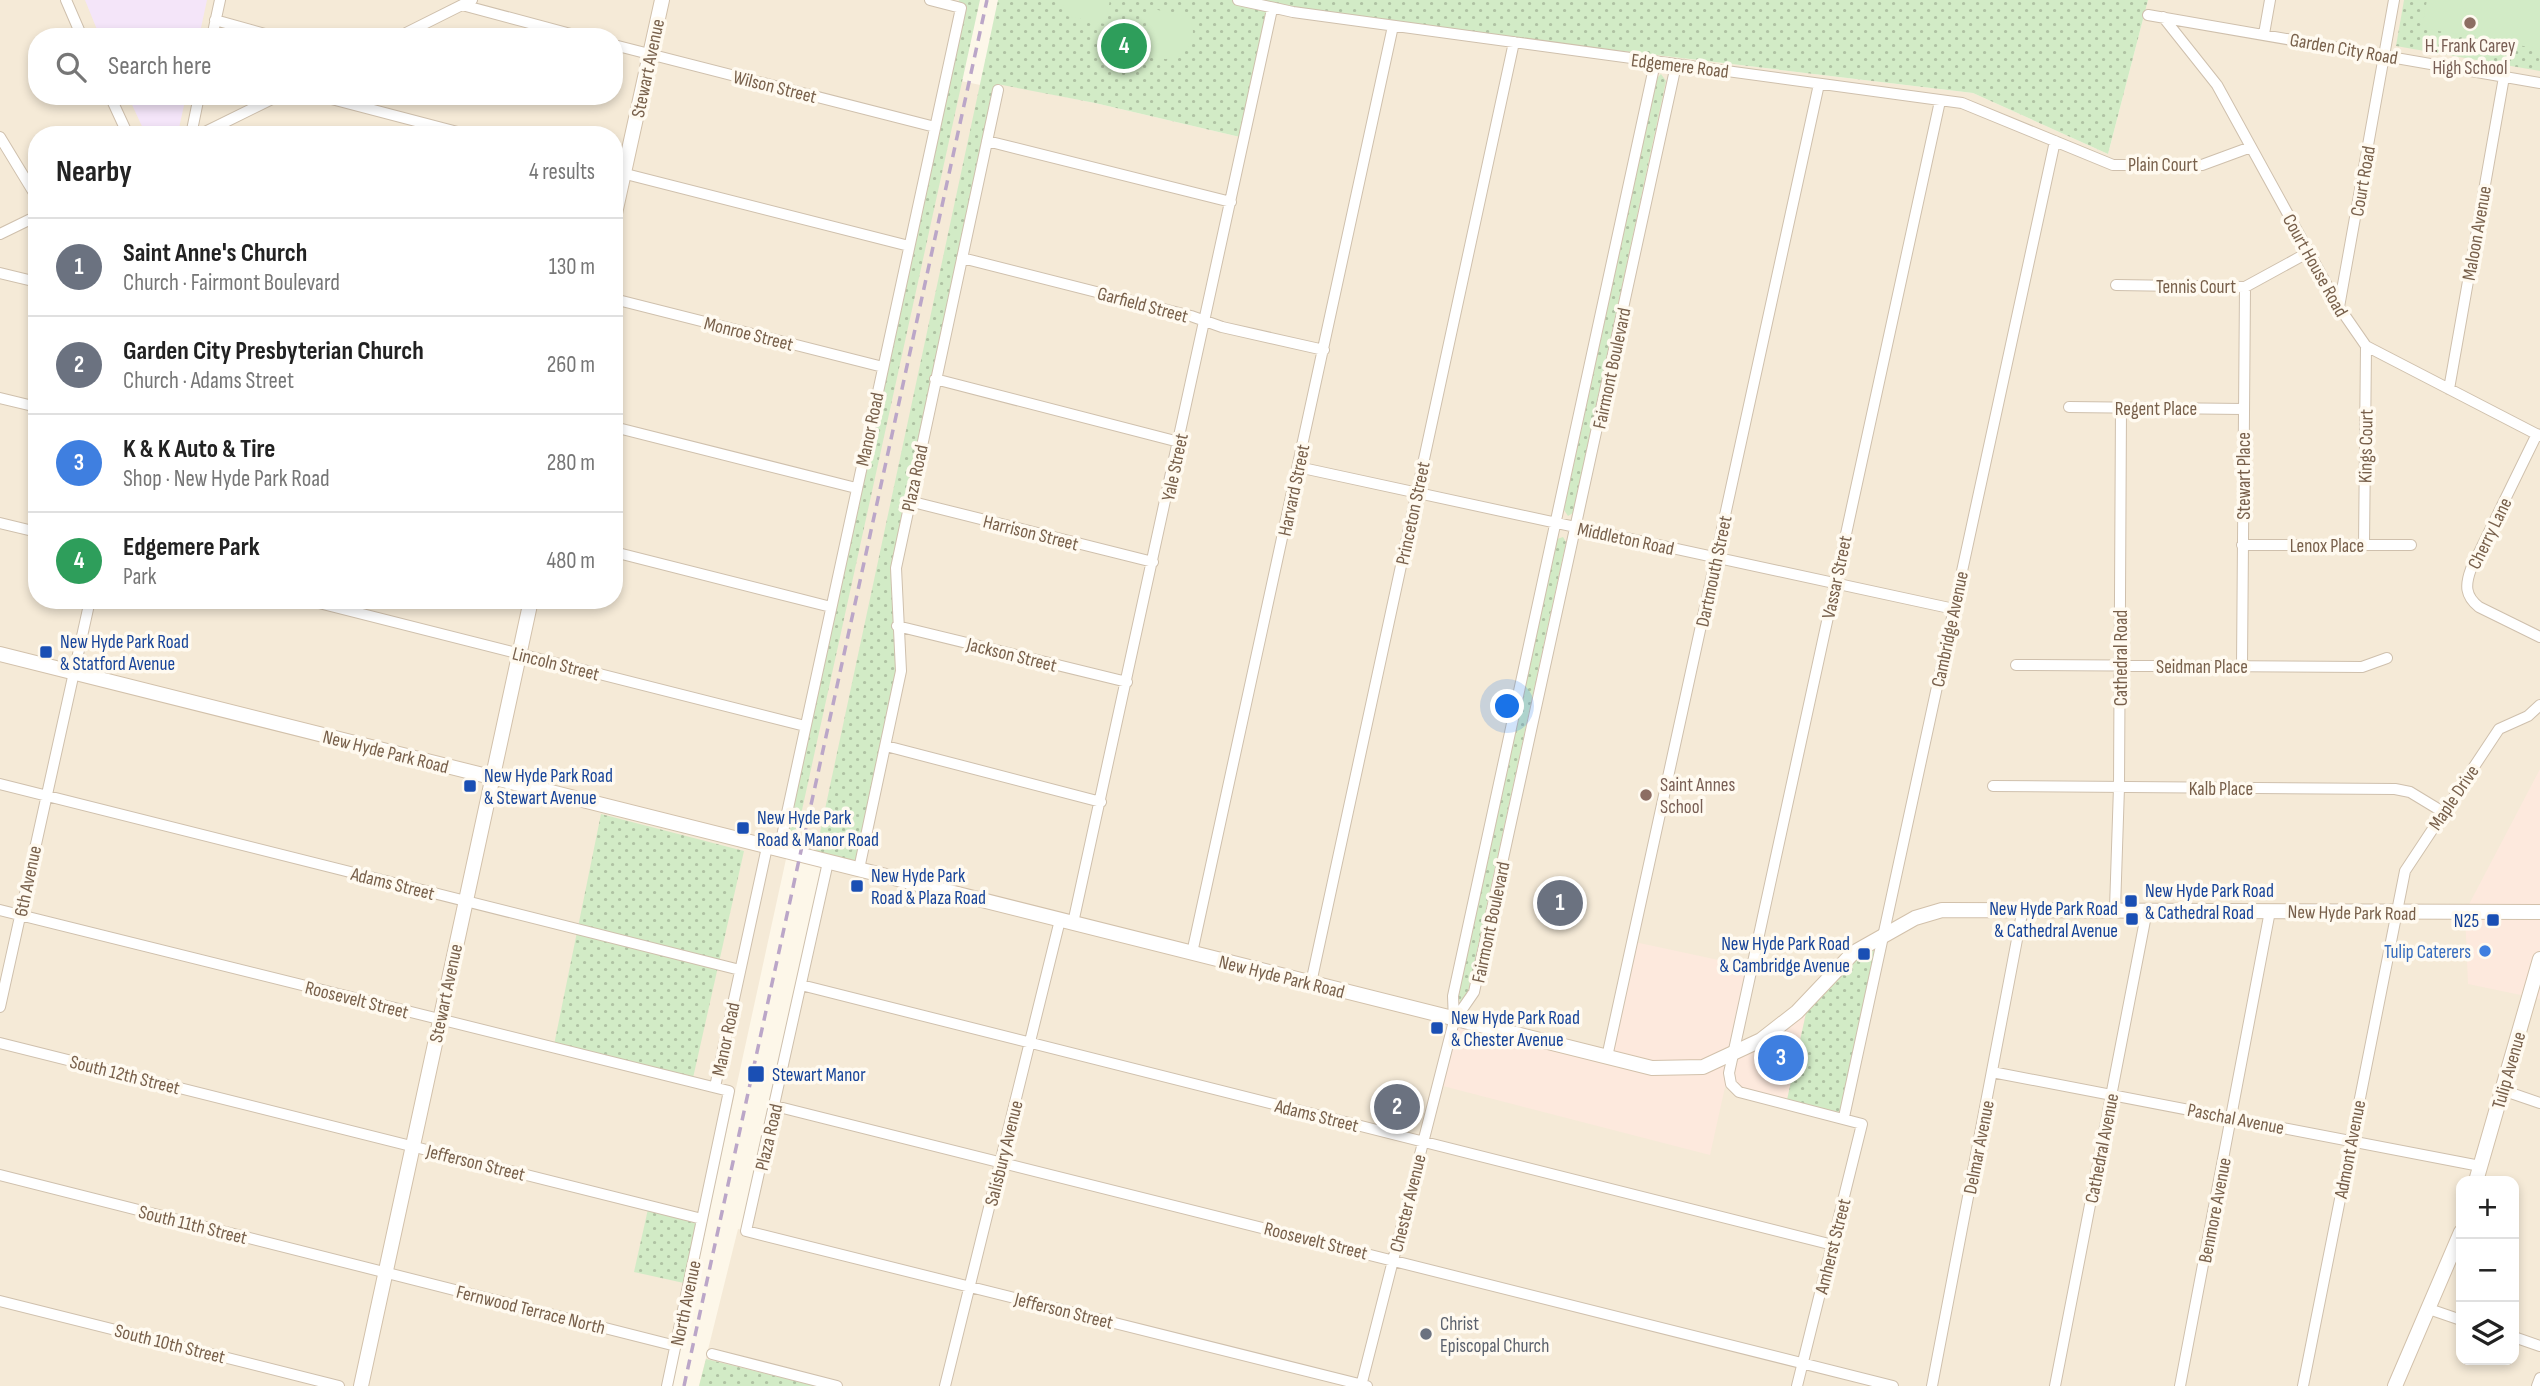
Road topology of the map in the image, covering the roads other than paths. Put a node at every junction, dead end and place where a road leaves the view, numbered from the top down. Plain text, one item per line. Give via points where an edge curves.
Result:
1 (66, 0) edge
2 (220, 0) edge
3 (662, 0) edge
4 (930, 0) edge
5 (1238, 0) edge
6 (2270, 0) edge
7 (2394, 0) edge
8 (467, 3) edge
9 (1272, 9) junction
10 (2148, 15) dead end
11 (2163, 17) junction
12 (215, 20) junction
13 (1393, 26) junction
14 (78, 28) edge
15 (214, 28) edge
16 (243, 28) edge
17 (416, 28) edge
18 (552, 28) edge
19 (2264, 34) junction
20 (1514, 42) junction
21 (623, 48) edge
22 (650, 55) junction
23 (2384, 55) junction
24 (1655, 63) junction
25 (1676, 65) junction
26 (2504, 77) junction
27 (2540, 83) edge
28 (1819, 84) junction
29 (998, 90) dead end
30 (1940, 101) junction
31 (114, 105) edge
32 (197, 105) edge
33 (260, 105) edge
34 (354, 105) edge
35 (124, 126) edge
36 (193, 126) edge
37 (218, 126) edge
38 (435, 126) edge
39 (935, 127) junction
40 (0, 137) edge
41 (987, 141) junction
42 (2055, 141) junction
43 (2251, 146) junction
44 (623, 157) edge
45 (2113, 164) joint
46 (623, 173) edge
47 (28, 183) edge
48 (1231, 202) junction
49 (28, 220) edge
50 (0, 234) edge
51 (909, 246) junction
52 (2309, 252) junction
53 (962, 258) junction
54 (0, 273) edge
55 (28, 280) edge
56 (2116, 285) dead end
57 (2245, 286) junction
58 (623, 301) edge
59 (2339, 307) junction
60 (1205, 321) junction
61 (2366, 346) junction
62 (1324, 349) junction
63 (883, 367) junction
64 (935, 379) junction
65 (2449, 389) junction
66 (0, 398) edge
67 (28, 405) edge
68 (2069, 407) dead end
69 (2121, 407) junction
70 (2243, 409) junction
71 (623, 429) edge
72 (2538, 435) edge
73 (1179, 442) junction
74 (1298, 467) junction
75 (856, 488) junction
76 (1417, 492) junction
77 (909, 501) junction
78 (1556, 522) junction
79 (0, 523) edge
80 (1576, 527) junction
81 (28, 530) edge
82 (2242, 545) junction
83 (2364, 545) junction
84 (2411, 545) dead end
85 (623, 554) edge
86 (1716, 557) junction
87 (1153, 562) junction
88 (1835, 583) junction
89 (831, 607) junction
90 (88, 609) edge
91 (342, 609) edge
92 (529, 609) edge
93 (1954, 609) junction
94 (898, 626) junction
95 (2540, 637) edge
96 (0, 654) edge
97 (520, 654) junction
98 (2386, 658) dead end
99 (2016, 665) dead end
100 (2120, 665) junction
101 (2242, 666) junction
102 (73, 672) junction
103 (1127, 682) junction
104 (2540, 705) edge
105 (805, 726) junction
106 (886, 746) junction
107 (493, 778) junction
108 (0, 784) edge
109 (1993, 786) dead end
110 (2119, 787) junction
111 (46, 796) junction
112 (1101, 802) junction
113 (2443, 812) junction
114 (773, 848) junction
115 (828, 862) junction
116 (859, 869) junction
117 (466, 901) junction
118 (2023, 908) junction
119 (0, 909) edge
120 (2115, 909) junction
121 (2147, 910) junction
122 (2270, 911) junction
123 (2540, 912) edge
124 (2395, 913) junction
125 (20, 915) junction
126 (1067, 922) junction
127 (1882, 934) junction
128 (1192, 953) junction
129 (2540, 958) edge
130 (740, 970) junction
131 (1311, 983) junction
132 (801, 985) junction
133 (0, 1007) edge
134 (439, 1020) junction
135 (1454, 1021) junction
136 (0, 1042) edge
137 (1030, 1043) junction
138 (1733, 1054) junction
139 (1607, 1057) junction
140 (1992, 1072) junction
141 (715, 1087) junction
142 (2502, 1090) junction
143 (2112, 1095) junction
144 (2540, 1103) edge
145 (249, 1105) joint
146 (775, 1106) junction
147 (1844, 1117) junction
148 (2231, 1117) junction
149 (2351, 1140) junction
150 (1423, 1142) junction
151 (412, 1146) junction
152 (1001, 1161) junction
153 (2480, 1166) junction
154 (0, 1175) edge
155 (2477, 1176) edge
156 (702, 1219) junction
157 (762, 1235) joint
158 (2458, 1239) edge
159 (1833, 1245) junction
160 (1393, 1260) junction
161 (385, 1272) junction
162 (970, 1286) junction
163 (0, 1301) edge
164 (2429, 1309) junction
165 (2456, 1318) edge
166 (2519, 1339) edge
167 (676, 1346) junction
168 (2540, 1346) edge
169 (712, 1354) dead end
170 (1803, 1363) junction
171 (2540, 1378) edge
172 (339, 1386) edge
173 (361, 1386) edge
174 (667, 1386) edge
175 (838, 1386) edge
176 (944, 1386) edge
177 (1363, 1386) edge
178 (1797, 1386) edge
179 (1893, 1386) edge
180 (1932, 1386) edge
181 (2055, 1386) edge
182 (2180, 1386) edge
183 (2303, 1386) edge
184 (2395, 1386) edge
185 (2538, 1386) edge

1 - 14 street
2 - 12 street
3 - 22 main road, Stewart Avenue
4 - 39 street, Manor Road via 961,8
5 - 9 street, Edgemere Road
6 - 19 street
7 - 23 street, Court Road
8 - 17 street
8 - 18 street
9 - 13 street, Edgemere Road
9 - 48 street, Yale Street
10 - 11 street, Garden City Road
11 - 19 street, Garden City Road
11 - 43 street, Court House Road via 2217,85
12 - 15 street
12 - 16 street
13 - 20 street, Edgemere Road
13 - 62 street, Harvard Street
19 - 23 street, Garden City Road
20 - 24 street, Edgemere Road
20 - 76 street, Princeton Street
21 - 22 street, Wilson Street
22 - 39 street, Wilson Street
22 - 44 main road, Stewart Avenue
23 - 26 street, Garden City Road
23 - 59 street, Court Road
24 - 25 street, Edgemere Road
24 - 78 street, Fairmont Boulevard
25 - 28 street, Edgemere Road
25 - 80 street, Fairmont Boulevard
26 - 27 street, Garden City Road
26 - 65 street, Maloon Avenue
28 - 30 street, Edgemere Road
28 - 86 street, Dartmouth Street
29 - 41 street, Plaza Road
30 - 42 street, Edgemere Road via 1969,106
30 - 88 street, Vassar Street
31 - 35 street
32 - 36 street
33 - 37 street
34 - 38 street
39 - 51 street, Manor Road
40 - 47 street
41 - 48 street
41 - 53 street, Plaza Road
42 - 45 street, Edgemere Road
42 - 93 street, Cambridge Avenue
43 - 45 street, Plain Court via 2202,165
43 - 52 street, Court House Road
46 - 51 street
48 - 60 street, Yale Street
49 - 50 street
51 - 63 street, Manor Road
52 - 57 street, Tennis Court
52 - 59 street, Court House Road
53 - 60 street, Garfield Street
53 - 64 street, Plaza Road
54 - 55 street
56 - 57 street, Tennis Court
57 - 70 street, Stewart Place
58 - 63 street, Monroe Street
59 - 61 street, Court House Road
60 - 62 street, Garfield Street
60 - 73 street, Yale Street
61 - 65 street, Court House Road
61 - 83 street, Kings Court
62 - 74 street, Harvard Street
63 - 75 street, Manor Road
64 - 73 street
64 - 77 street, Plaza Road
65 - 72 street, Court House Road
66 - 67 street
68 - 69 street, Regent Place
69 - 70 street, Regent Place
69 - 100 street, Cathedral Road
70 - 82 street, Stewart Place
71 - 75 street
72 - 95 street, Cherry Lane via 2471,569 2466,589 2479,607
73 - 87 street, Yale Street
74 - 76 street, Middleton Road
74 - 128 street, Harvard Street
75 - 89 street, Manor Road
76 - 78 street, Middleton Road
76 - 131 street, Princeton Street
77 - 87 street, Harrison Street
77 - 94 street, Plaza Road via 895,581
78 - 80 street, Middleton Road
78 - 135 street, Fairmont Boulevard via 1453,996
79 - 81 street
80 - 86 street, Middleton Road
80 - 135 street, Fairmont Boulevard via 1474,992
82 - 83 street, Lenox Place
82 - 101 street, Stewart Place
83 - 84 street, Lenox Place
85 - 89 street
86 - 88 street, Middleton Road
86 - 139 street, Dartmouth Street
87 - 103 street, Yale Street
88 - 93 street, Middleton Road
88 - 138 street, Vassar Street
89 - 105 street, Manor Road
90 - 102 street, 6th Avenue
91 - 97 street, Lincoln Street
92 - 97 main road, Stewart Avenue
93 - 127 street, Cambridge Avenue
94 - 103 street, Jackson Street
94 - 106 street, Plaza Road via 901,671
96 - 102 main road, New Hyde Park Road
97 - 105 street, Lincoln Street
97 - 107 main road, Stewart Avenue
98 - 101 street, Seidman Place via 2362,667
99 - 100 street, Seidman Place
100 - 101 street, Seidman Place
100 - 110 street, Cathedral Road
102 - 107 main road, New Hyde Park Road
102 - 111 street, 6th Avenue
103 - 112 street, Yale Street
104 - 113 street, Maple Drive via 2499,729
105 - 114 street, Manor Road
106 - 112 street
106 - 116 street, Plaza Road
107 - 114 main road, New Hyde Park Road
107 - 117 main road, Stewart Avenue
108 - 111 street, Adams Street
109 - 110 street, Kalb Place
110 - 113 street, Kalb Place via 2395,789 2410,792
110 - 120 street, Cathedral Road
111 - 117 street, Adams Street
111 - 125 street, 6th Avenue
112 - 126 street, Yale Street
113 - 124 street, Maple Drive via 2405,871
114 - 115 main road, New Hyde Park Road
114 - 130 street, Manor Road
115 - 116 main road, New Hyde Park Road
115 - 132 street, Plaza Road
116 - 126 main road, New Hyde Park Road
117 - 130 street, Adams Street
117 - 134 main road, Stewart Avenue
118 - 120 main road, New Hyde Park Road
118 - 127 main road, New Hyde Park Road via 1942,910
118 - 140 street, Delmar Avenue
119 - 125 street, Roosevelt Street
120 - 121 main road, New Hyde Park Road
121 - 122 main road, New Hyde Park Road
121 - 143 street, Cathedral Avenue
122 - 124 main road, New Hyde Park Road
122 - 148 street, Benmore Avenue
123 - 124 main road, New Hyde Park Road
124 - 149 street, Admont Avenue
125 - 133 street, 6th Avenue
125 - 134 street, Roosevelt Street
126 - 128 main road, New Hyde Park Road
126 - 137 street, Salisbury Avenue
127 - 138 main road, New Hyde Park Road via 1844,961 1782,1026
127 - 147 street, Cambridge Avenue
128 - 131 main road, New Hyde Park Road
129 - 142 main road, Tulip Avenue
130 - 141 street, Manor Road
131 - 135 main road, New Hyde Park Road
132 - 137 street, Adams Street
132 - 146 street, Plaza Road
134 - 141 street, Roosevelt Street
134 - 151 main road, Stewart Avenue
135 - 139 main road, New Hyde Park Road
135 - 150 street, Chester Avenue
136 - 145 street, South 12th Street
137 - 150 street, Adams Street
137 - 152 street, Salisbury Avenue
138 - 139 main road, New Hyde Park Road via 1703,1067 1683,1069 1652,1068
138 - 147 street, Vassar Street via 1729,1073 1739,1092
140 - 143 street, Paschal Avenue
140 - 180 street, Delmar Avenue
141 - 156 street, Manor Road via 729,1091
142 - 144 street
142 - 153 main road, Tulip Avenue
143 - 148 street, Paschal Avenue
143 - 181 street, Cathedral Avenue
145 - 151 street, Jefferson Street
146 - 152 street, Roosevelt Street
146 - 157 street, Plaza Road via 746,1231
147 - 159 street, Amherst Street via 1862,1124
148 - 149 street, Paschal Avenue
148 - 182 street, Benmore Avenue
149 - 153 street, Paschal Avenue
149 - 183 street, Admont Avenue
150 - 159 street, Adams Street
150 - 160 street, Chester Avenue
151 - 156 street, Jefferson Street
151 - 161 main road, Stewart Avenue
152 - 160 street, Roosevelt Street
152 - 162 street, Salisbury Avenue
153 - 155 main road, Tulip Avenue
154 - 161 street, South 11th Street
156 - 167 street, North Avenue
157 - 162 street, Jefferson Street
158 - 164 main road
159 - 170 street, Amherst Street
160 - 170 street, Roosevelt Street
160 - 177 street, Chester Avenue
161 - 167 street, Fernwood Terrace North
161 - 173 main road, Stewart Avenue
162 - 176 street, Salisbury Avenue
162 - 177 street, Jefferson Street
163 - 172 street, South 10th Street
164 - 165 street
164 - 184 main road
166 - 168 street
167 - 174 street, North Avenue
169 - 175 street
170 - 178 street, Amherst Street
170 - 179 street, Roosevelt Street
171 - 185 street

